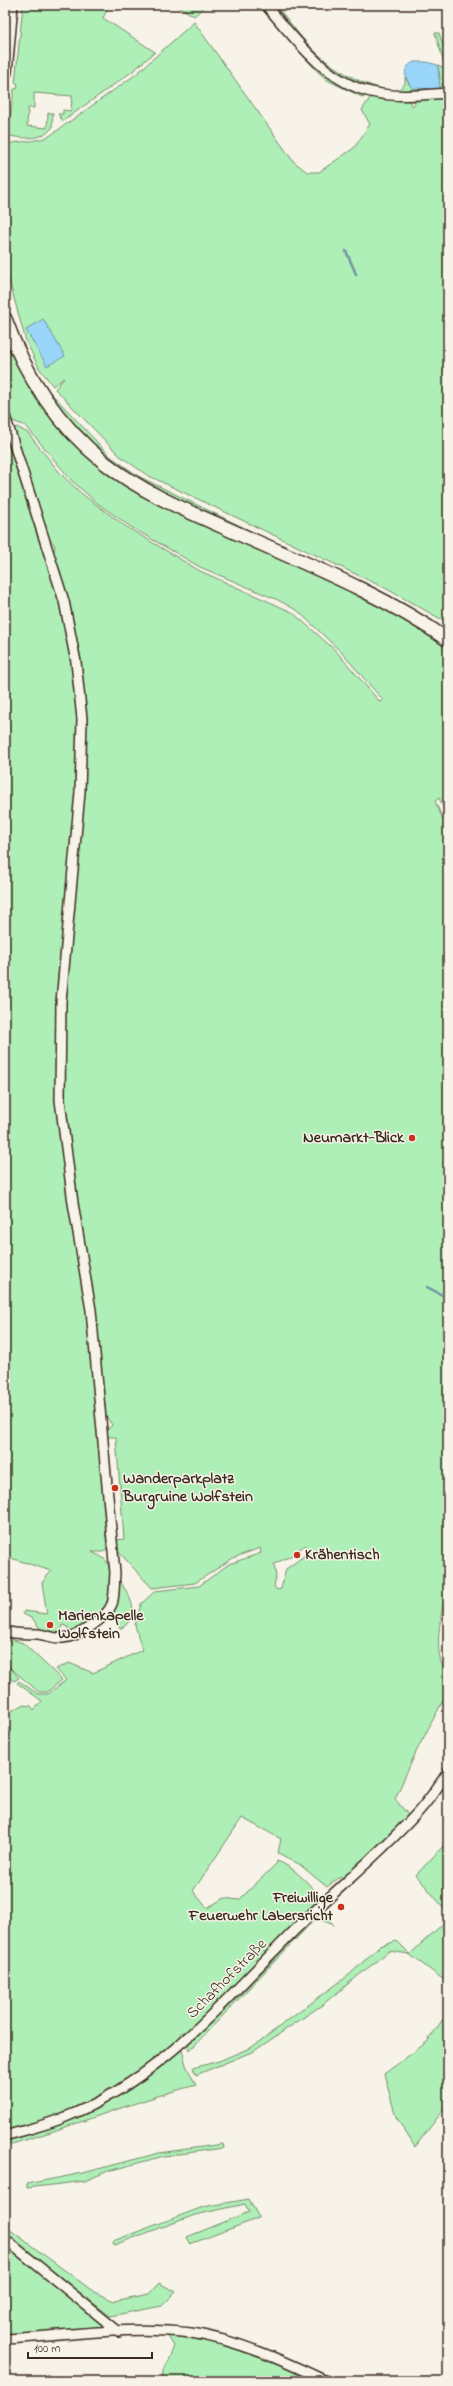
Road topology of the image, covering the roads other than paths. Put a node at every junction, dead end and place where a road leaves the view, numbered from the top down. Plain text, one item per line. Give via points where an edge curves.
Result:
1 (11, 5) edge
2 (266, 5) edge
3 (5, 72) edge
4 (448, 93) edge
5 (6, 325) edge
6 (5, 416) edge
7 (448, 640) edge
8 (5, 1631) edge
9 (448, 1772) edge
10 (5, 2136) edge
11 (5, 2239) edge
12 (119, 2332) junction
13 (5, 2339) edge
14 (326, 2381) edge

1 - 3 main road
2 - 4 street via 329,72 370,92 412,95
5 - 7 main road via 24,365 42,395 83,442 117,471 171,502 373,596
6 - 8 street via 64,600 76,662 80,708 80,792 61,1002 60,1100 73,1203 92,1310 115,1573 110,1609 77,1633 58,1638 41,1634 17,1635
9 - 10 street, Schafhofstraße via 418,1812 300,1925 232,1996 168,2055 115,2092 87,2107 57,2121
11 - 12 street
12 - 13 street
12 - 14 street via 168,2331 215,2339 246,2347

